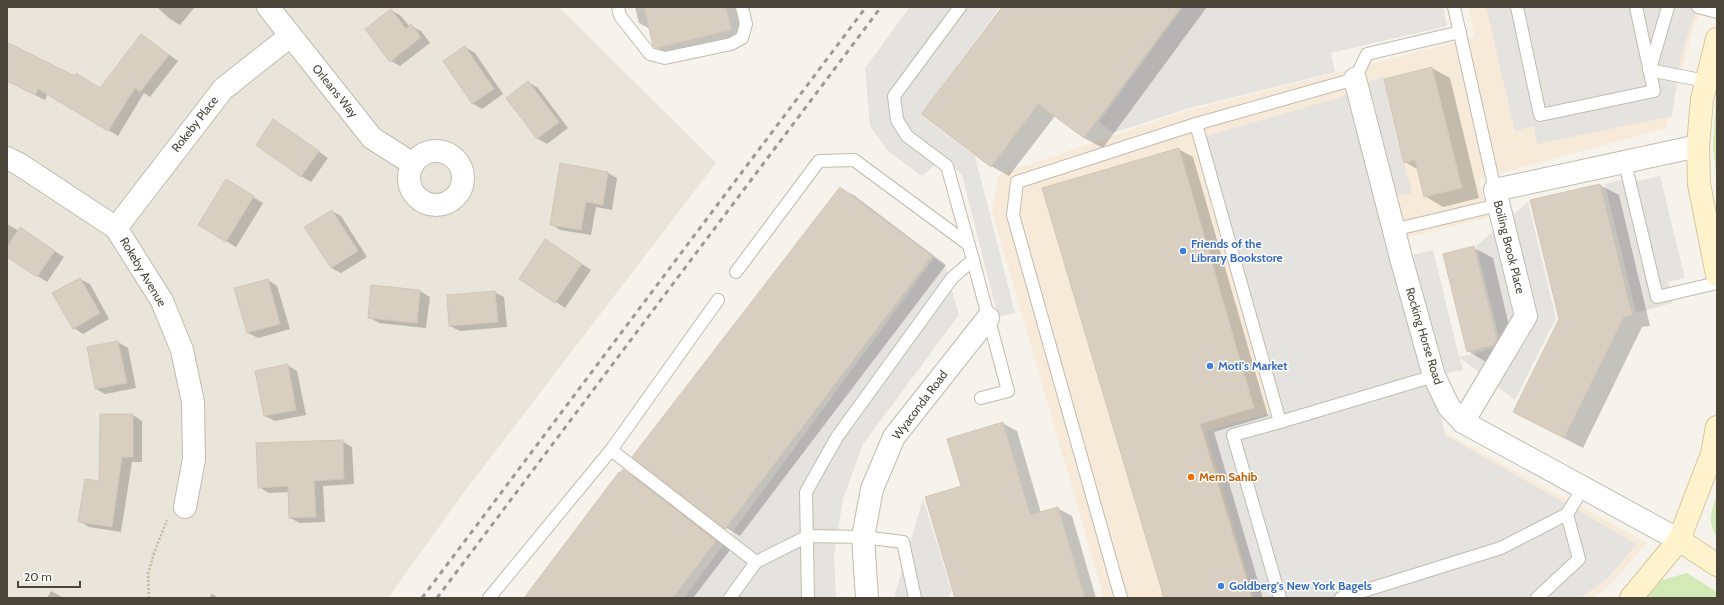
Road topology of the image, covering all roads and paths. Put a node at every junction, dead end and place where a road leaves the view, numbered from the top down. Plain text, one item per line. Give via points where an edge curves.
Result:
1 (268, 7) edge
2 (618, 7) edge
3 (742, 7) edge
4 (960, 7) edge
5 (1454, 7) edge
6 (1516, 7) edge
7 (1636, 7) edge
8 (1668, 7) edge
9 (1698, 7) edge
10 (1717, 12) edge
11 (1460, 32) junction
12 (290, 36) junction
13 (1717, 39) edge
14 (1649, 70) junction
15 (1355, 78) junction
16 (1706, 82) junction
17 (1196, 124) junction
18 (1698, 146) junction
19 (7, 158) edge
20 (1625, 163) junction
21 (413, 164) dead end
22 (1497, 198) junction
23 (116, 228) junction
24 (1393, 230) junction
25 (968, 244) junction
26 (973, 260) junction
27 (736, 272) dead end
28 (1717, 275) edge
29 (1717, 283) edge
30 (718, 300) dead end
31 (988, 318) junction
32 (1434, 376) junction
33 (981, 398) dead end
34 (1280, 422) junction
35 (1464, 422) junction
36 (1717, 426) edge
37 (611, 450) junction
38 (1583, 488) junction
39 (185, 507) joint
40 (1567, 514) junction
41 (808, 536) junction
42 (863, 537) junction
43 (1679, 540) junction
44 (756, 562) junction
45 (1717, 565) edge
46 (149, 598) edge
47 (489, 598) edge
48 (730, 598) edge
49 (808, 598) edge
50 (867, 598) edge
51 (915, 598) edge
52 (1121, 598) edge
53 (1280, 598) edge
54 (1341, 598) edge
55 (1537, 598) edge
56 (1631, 598) edge

1 - 12 street, Orleans Way
2 - 3 lane via 620,16 650,54 665,58 731,44 742,38 746,24
4 - 25 lane via 894,96 897,120 907,136 947,166
5 - 11 lane
6 - 14 lane via 1540,115 1654,91
7 - 14 lane
8 - 14 lane
9 - 10 lane
11 - 15 lane via 1367,54
11 - 22 lane
12 - 21 street, Orleans Way via 372,138
12 - 23 street, Rokeby Place via 223,89
13 - 16 street
14 - 16 lane
15 - 17 lane
15 - 24 street, Rocking Horse Road
16 - 18 street
17 - 34 lane
17 - 52 lane via 1016,182 1013,216
18 - 20 street, Boiling Brook Place
18 - 28 street via 1699,184
19 - 23 street, Rokeby Avenue
20 - 22 street, Boiling Brook Place
20 - 29 lane via 1657,297
22 - 24 lane
22 - 35 street, Boiling Brook Place via 1526,316
23 - 39 street, Rokeby Avenue via 162,301 182,350 193,402 194,459
24 - 32 street, Rocking Horse Road
25 - 26 lane
25 - 27 lane via 854,160 819,161
26 - 31 lane
26 - 41 lane via 952,278 837,437 806,492
30 - 37 lane
31 - 33 lane via 1008,391
31 - 42 street, Wyaconda Road via 894,437 872,489
32 - 34 lane
32 - 35 street, Rocking Horse Road via 1449,407
34 - 53 lane via 1233,436
35 - 38 street, Rocking Horse Road
36 - 43 street via 1712,454
37 - 44 lane
37 - 47 lane
38 - 40 lane
38 - 43 street, Rocking Horse Road
39 - 46 path via 168,519 162,533 148,574
40 - 54 lane via 1501,548
40 - 55 lane via 1579,559
41 - 42 lane
41 - 44 lane
41 - 49 lane
42 - 50 street, Wyaconda Road
42 - 51 lane via 903,542
43 - 45 street, Rocking Horse Road
43 - 56 street
44 - 48 lane

